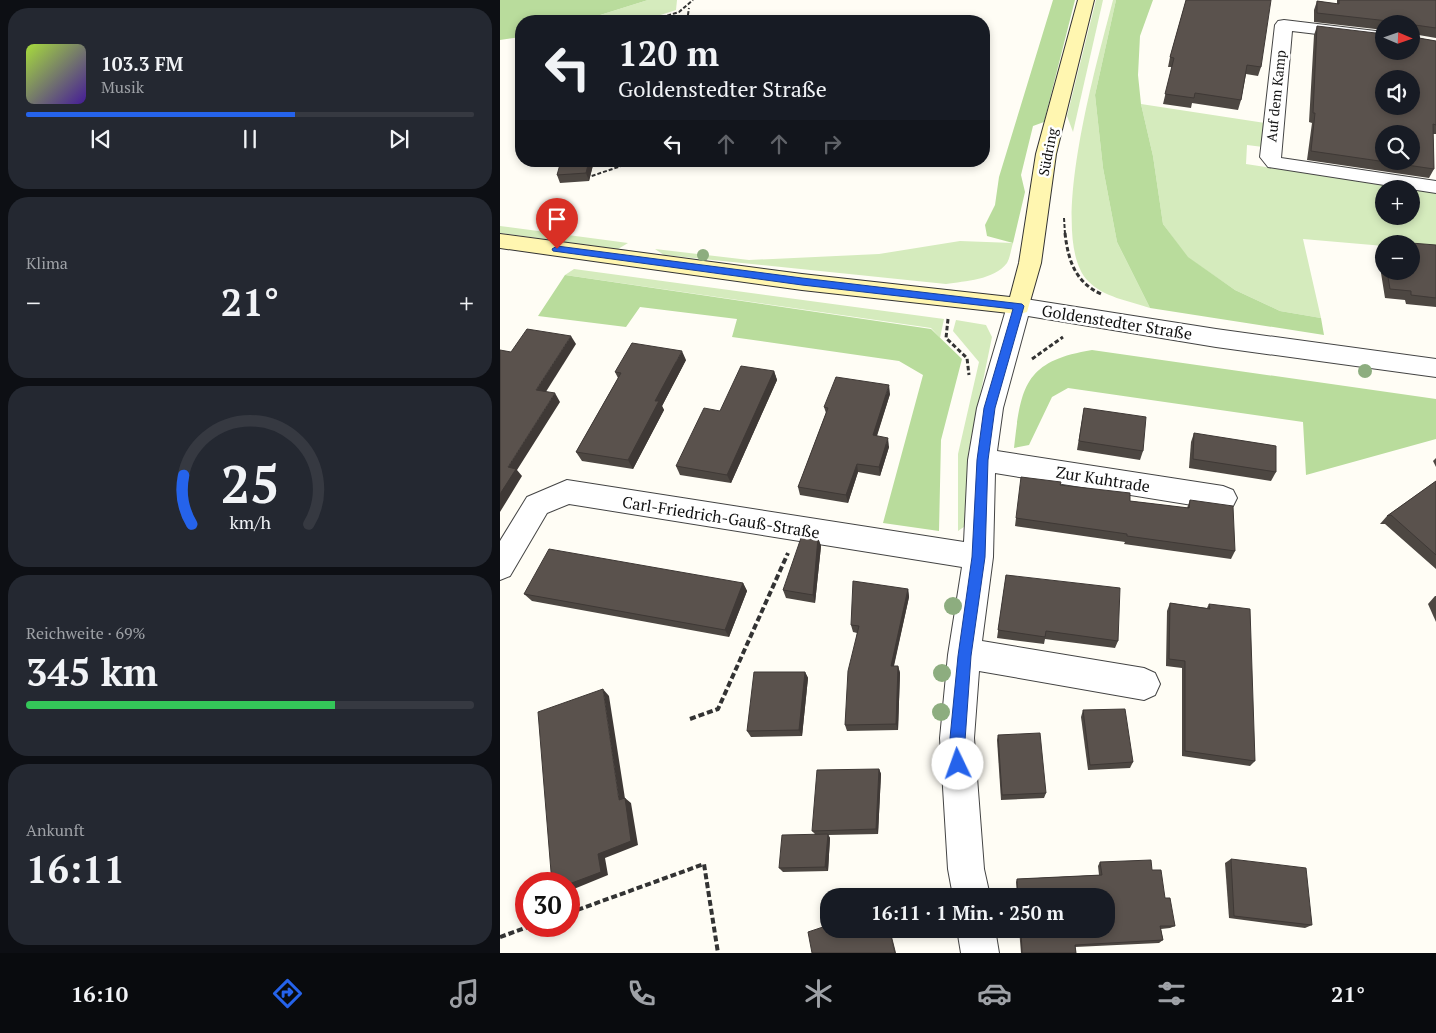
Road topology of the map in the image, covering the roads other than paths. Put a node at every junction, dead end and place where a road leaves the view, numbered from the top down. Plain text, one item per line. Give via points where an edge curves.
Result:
1 (1086, 0) edge
2 (1375, 36) edge
3 (1436, 187) edge
4 (500, 241) edge
5 (1019, 306) junction
6 (1436, 368) edge
7 (982, 460) junction
8 (1223, 498) dead end
9 (978, 557) junction
10 (500, 567) edge
11 (964, 656) junction
12 (1144, 684) dead end
13 (969, 888) edge
14 (978, 938) edge
15 (980, 953) edge

1 - 5 main road, Südring via 1046,154 1030,263
2 - 3 street, Auf dem Kamp via 1284,25 1270,157 1275,163
4 - 5 main road, Goldenstedter Straße via 802,282
5 - 6 street, Goldenstedter Straße via 1216,338
5 - 7 street via 990,408
7 - 8 street, Zur Kuhtrade
7 - 9 street
9 - 10 street, Carl-Friedrich-Gauß-Straße via 567,492 537,505
9 - 11 street
11 - 12 street via 986,656
11 - 13 street via 957,738
14 - 15 street

